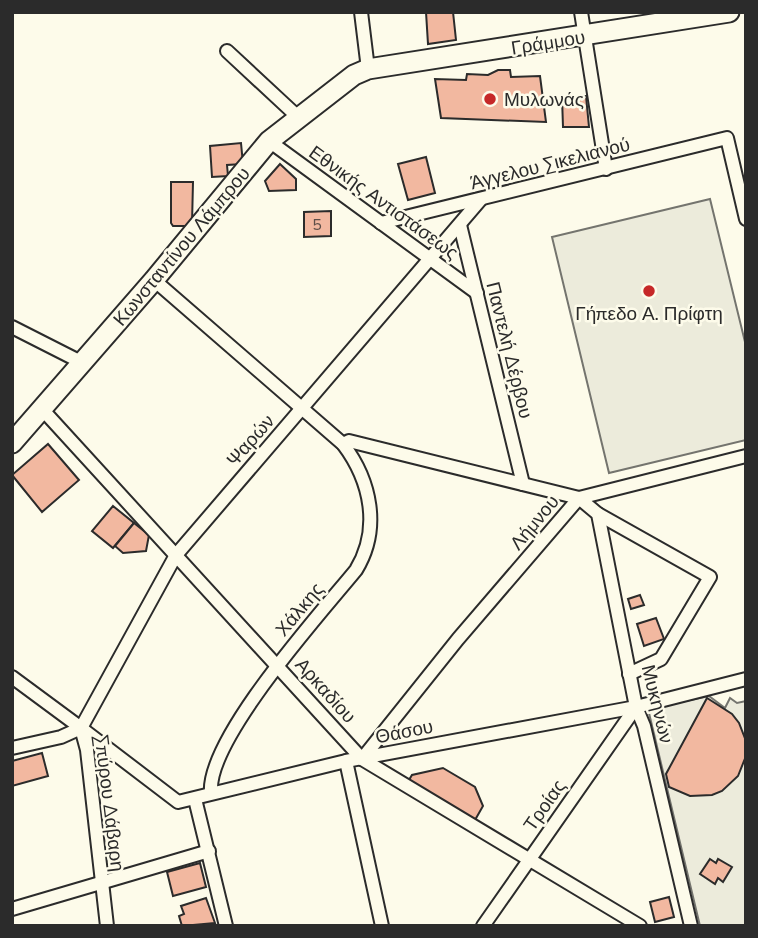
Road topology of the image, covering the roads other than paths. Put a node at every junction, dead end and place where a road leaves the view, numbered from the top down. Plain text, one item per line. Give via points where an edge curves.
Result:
1 (361, 12) edge
2 (581, 12) edge
3 (729, 12) edge
4 (585, 36) junction
5 (227, 51) dead end
6 (368, 69) junction
7 (298, 117) junction
8 (269, 141) junction
9 (606, 169) junction
10 (481, 199) junction
11 (746, 219) edge
12 (381, 223) junction
13 (460, 225) junction
14 (430, 261) junction
15 (154, 280) junction
16 (477, 293) junction
17 (12, 327) edge
18 (81, 362) junction
19 (42, 408) junction
20 (301, 410) junction
21 (12, 443) edge
22 (343, 444) junction
23 (746, 456) edge
24 (523, 484) junction
25 (579, 498) junction
26 (598, 514) junction
27 (176, 555) junction
28 (277, 666) junction
29 (629, 674) junction
30 (12, 677) edge
31 (746, 679) edge
32 (636, 707) junction
33 (81, 728) junction
34 (12, 748) edge
35 (362, 759) junction
36 (346, 761) junction
37 (211, 793) junction
38 (195, 799) junction
39 (209, 851) junction
40 (530, 858) junction
41 (101, 883) junction
42 (12, 909) edge
43 (107, 926) edge
44 (226, 926) edge
45 (382, 926) edge
46 (483, 926) edge
47 (639, 926) edge
48 (691, 926) edge

1 - 6 street
2 - 4 street
3 - 4 street, Γράμμου
4 - 6 street, Γράμμου
4 - 9 street
5 - 7 street
6 - 7 street, Κωνσταντίνου Λάμπρου
7 - 8 street, Κωνσταντίνου Λάμπρου
8 - 12 street, Εθνικής Αντιστάσεως
8 - 15 street, Κωνσταντίνου Λάμπρου
9 - 10 street, Άγγελου Σικελιανού
9 - 11 street, Άγγελου Σικελιανού via 727,138
10 - 12 street, Άγγελου Σικελιανού
10 - 13 street, Ψαρών
12 - 14 street, Εθνικής Αντιστάσεως
13 - 14 street, Ψαρών
13 - 16 street, Παντελή Δέρβου
14 - 16 street, Εθνικής Αντιστάσεως
14 - 20 street, Ψαρών
15 - 18 street, Κωνσταντίνου Λάμπρου
15 - 20 street
16 - 24 street, Παντελή Δέρβου
17 - 18 street
18 - 19 street, Κωνσταντίνου Λάμπρου
19 - 21 street, Κωνσταντίνου Λάμπρου
19 - 27 street, Αρκαδίου
20 - 22 street
20 - 27 street, Ψαρών
22 - 24 street, Λήμνου via 349,441
22 - 28 street, Χάλκης via 360,467 369,495 367,552
23 - 25 street
24 - 25 street, Λήμνου
25 - 26 street
25 - 35 street, Λήμνου
26 - 29 street, Μυκηνών
26 - 29 street via 710,577 661,659
27 - 28 street, Αρκαδίου
27 - 33 street, Ψαρών
28 - 35 street, Αρκαδίου
28 - 37 street, Χάλκης via 256,691 210,776
29 - 32 street, Μυκηνών
30 - 33 street, Σπύρου Δάβαρη
31 - 32 street, Θάσου
32 - 35 street, Θάσου
32 - 40 street, Τροίας
32 - 48 street, Μυκηνών
33 - 34 street
33 - 38 street via 178,802
33 - 41 street, Σπύρου Δάβαρη
35 - 36 street, Θάσου
35 - 40 street, Αρκαδίου
36 - 37 street, Θάσου
36 - 45 street
37 - 38 street, Θάσου
38 - 39 street
39 - 41 street
39 - 44 street
40 - 46 street, Τροίας
40 - 47 street, Αρκαδίου
41 - 42 street
41 - 43 street, Σπύρου Δάβαρη

